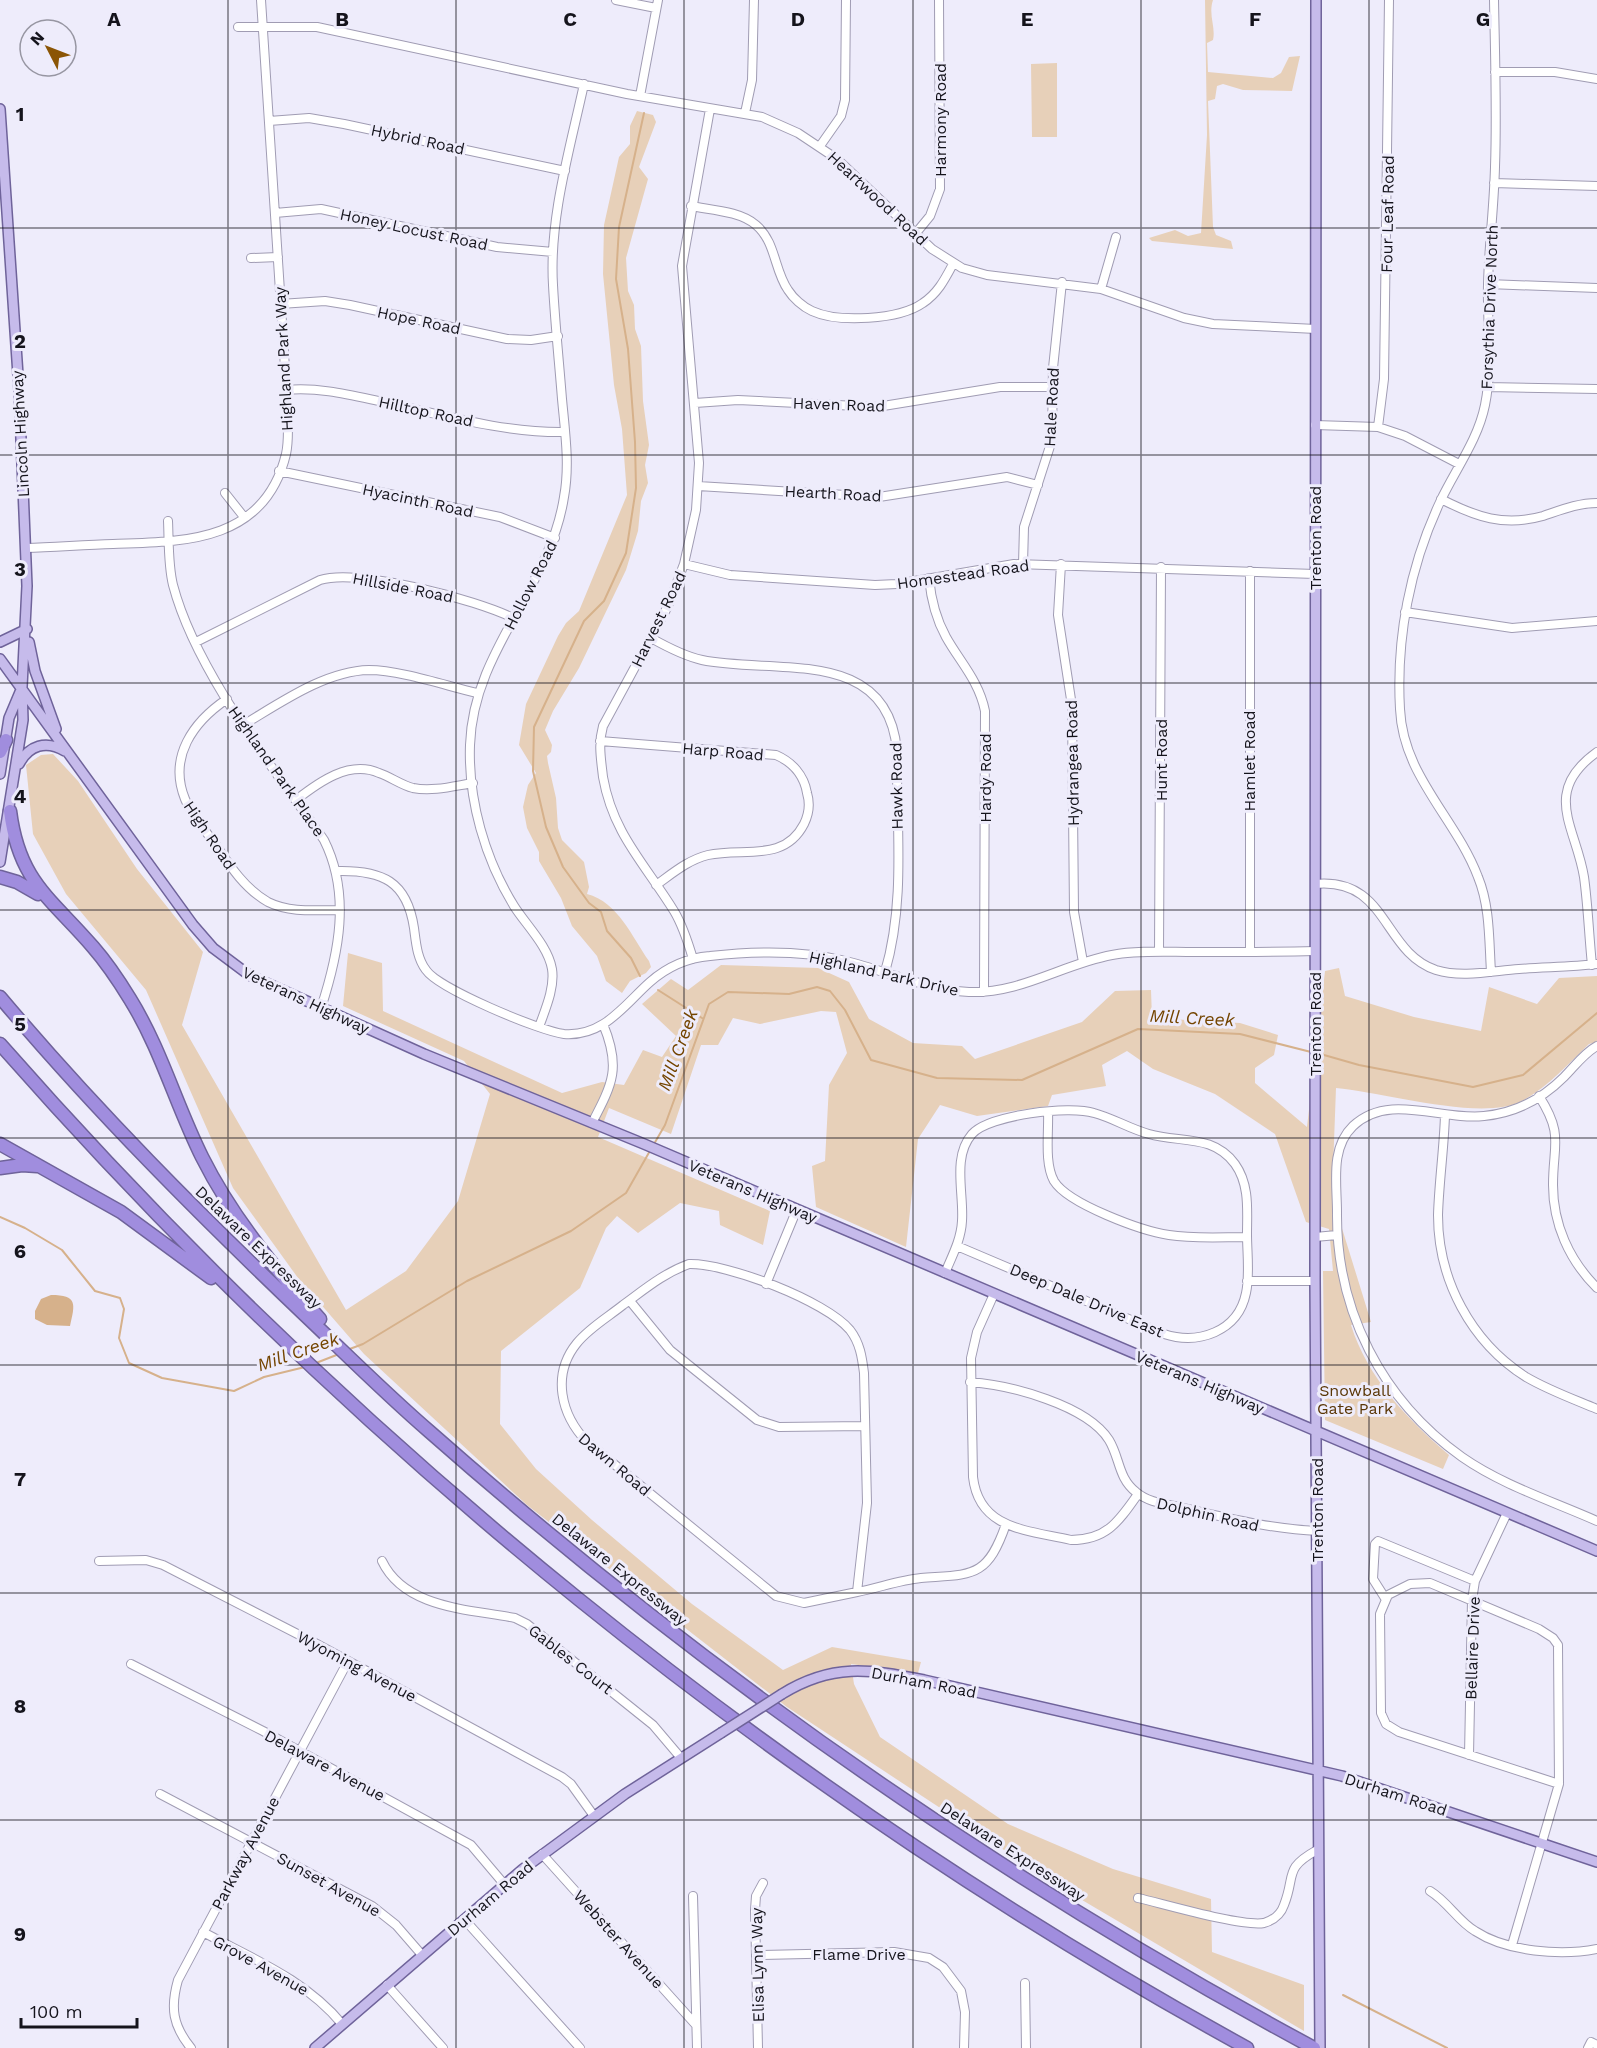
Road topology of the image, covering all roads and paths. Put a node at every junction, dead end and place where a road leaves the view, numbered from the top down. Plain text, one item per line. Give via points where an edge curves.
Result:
1 (261, 0) edge
2 (616, 0) edge
3 (754, 0) edge
4 (846, 0) edge
5 (939, 0) edge
6 (1316, 0) edge
7 (1389, 0) edge
8 (1494, 0) edge
9 (657, 4) edge
10 (263, 26) junction
11 (238, 27) dead end
12 (1495, 72) junction
13 (1597, 79) edge
14 (584, 84) junction
15 (639, 96) junction
16 (0, 109) edge
17 (710, 109) junction
18 (745, 113) junction
19 (269, 121) junction
20 (820, 146) junction
21 (565, 171) junction
22 (1494, 183) junction
23 (1597, 186) edge
24 (691, 206) junction
25 (275, 213) junction
26 (916, 233) junction
27 (1116, 237) dead end
28 (553, 252) junction
29 (278, 257) junction
30 (251, 258) dead end
31 (953, 264) junction
32 (1062, 282) junction
33 (1488, 284) junction
34 (1597, 288) edge
35 (1101, 289) junction
36 (280, 304) junction
37 (1316, 329) junction
38 (558, 336) junction
39 (1053, 387) junction
40 (1487, 387) junction
41 (286, 390) junction
42 (1597, 390) edge
43 (695, 402) junction
44 (1315, 425) junction
45 (1378, 427) junction
46 (565, 432) junction
47 (1460, 464) junction
48 (279, 471) junction
49 (1038, 485) junction
50 (698, 486) junction
51 (225, 493) dead end
52 (1441, 499) junction
53 (1597, 503) edge
54 (244, 517) junction
55 (168, 521) dead end
56 (555, 538) junction
57 (169, 542) junction
58 (26, 548) junction
59 (684, 564) junction
60 (1023, 564) junction
61 (1061, 564) junction
62 (1161, 567) junction
63 (1250, 571) junction
64 (1315, 574) junction
65 (929, 578) junction
66 (1405, 612) junction
67 (513, 618) junction
68 (1597, 621) edge
69 (27, 629) junction
70 (651, 638) junction
71 (0, 642) edge
72 (196, 642) junction
73 (0, 659) edge
74 (22, 687) junction
75 (477, 693) junction
76 (227, 699) junction
77 (243, 725) junction
78 (6, 740) junction
79 (600, 741) junction
80 (61, 743) junction
81 (0, 752) edge
82 (1597, 752) edge
83 (69, 754) junction
84 (17, 766) junction
85 (0, 774) edge
86 (473, 783) junction
87 (296, 800) junction
88 (10, 811) junction
89 (0, 862) edge
90 (337, 871) junction
91 (0, 877) edge
92 (1315, 884) junction
93 (656, 885) junction
94 (47, 900) junction
95 (339, 910) junction
96 (1315, 951) junction
97 (1159, 952) junction
98 (1250, 952) junction
99 (693, 959) junction
100 (1083, 962) junction
101 (1594, 964) edge
102 (885, 972) junction
103 (1491, 972) junction
104 (984, 992) junction
105 (0, 997) edge
106 (321, 1008) junction
107 (603, 1024) junction
108 (539, 1027) junction
109 (0, 1044) edge
110 (1597, 1046) edge
111 (1539, 1096) junction
112 (1048, 1112) junction
113 (1445, 1115) junction
114 (592, 1123) junction
115 (0, 1144) edge
116 (0, 1168) edge
117 (46, 1168) junction
118 (797, 1209) junction
119 (1337, 1235) junction
120 (1247, 1237) junction
121 (1315, 1237) junction
122 (957, 1246) junction
123 (945, 1273) junction
124 (1247, 1281) junction
125 (1315, 1281) junction
126 (766, 1284) junction
127 (1597, 1288) edge
128 (994, 1294) junction
129 (630, 1301) junction
130 (251, 1309) junction
131 (336, 1341) junction
132 (970, 1382) junction
133 (1597, 1409) edge
134 (865, 1426) junction
135 (1316, 1431) junction
136 (1138, 1494) junction
137 (1508, 1513) junction
138 (1597, 1521) edge
139 (1006, 1524) junction
140 (1318, 1531) junction
141 (1597, 1551) edge
142 (99, 1561) dead end
143 (382, 1561) dead end
144 (1475, 1581) junction
145 (857, 1592) junction
146 (1385, 1598) junction
147 (1472, 1600) junction
148 (348, 1661) junction
149 (131, 1664) dead end
150 (300, 1751) junction
151 (1469, 1755) junction
152 (681, 1758) junction
153 (1318, 1770) junction
154 (1559, 1784) junction
155 (160, 1794) dead end
156 (594, 1816) junction
157 (251, 1841) junction
158 (1541, 1844) junction
159 (1317, 1850) junction
160 (542, 1854) junction
161 (1597, 1863) edge
162 (763, 1883) dead end
163 (504, 1884) junction
164 (1430, 1891) dead end
165 (693, 1896) dead end
166 (1138, 1898) dead end
167 (464, 1919) junction
168 (203, 1932) junction
169 (1512, 1945) junction
170 (1597, 1949) edge
171 (422, 1955) junction
172 (757, 1955) junction
173 (1025, 1983) dead end
174 (387, 1985) junction
175 (342, 2024) junction
176 (696, 2025) junction
177 (1597, 2045) edge
178 (191, 2048) edge
179 (315, 2048) edge
180 (443, 2048) edge
181 (580, 2048) edge
182 (697, 2048) edge
183 (758, 2048) edge
184 (964, 2048) edge
185 (1026, 2048) edge
186 (1247, 2048) edge
187 (1314, 2048) edge
188 (1320, 2048) edge
189 (1588, 2048) edge

1 - 10 street, Highland Park Way
2 - 9 street
3 - 18 street via 752,80
4 - 20 street via 845,100 841,116
5 - 26 street, Harmony Road via 940,189 930,216
6 - 37 main road, Trenton Road
7 - 45 street, Four Leaf Road via 1384,379
8 - 12 street, Forsythia Drive North
9 - 15 street
10 - 11 street, Heartwood Road
10 - 14 street, Heartwood Road via 317,27
10 - 19 street, Highland Park Way
12 - 13 street via 1555,72
12 - 22 street, Forsythia Drive North
14 - 15 street, Heartwood Road
14 - 21 street, Hollow Road
15 - 17 street, Heartwood Road
16 - 58 main road, Lincoln Highway
17 - 18 street, Heartwood Road
17 - 24 street, Harvest Road
18 - 20 street, Heartwood Road via 774,121
19 - 21 street, Hybrid Road via 309,118
19 - 25 street, Highland Park Way
20 - 26 street, Heartwood Road
21 - 28 street, Hollow Road
22 - 23 street
22 - 33 street, Forsythia Drive North
24 - 31 street via 728,213 756,225 769,241 788,291 805,307 820,314 868,317 908,311 935,293
24 - 43 street, Harvest Road via 682,272
25 - 28 street, Honey Locust Road via 321,209 497,247
25 - 29 street, Highland Park Way
26 - 31 street, Heartwood Road
27 - 35 street
28 - 38 street, Hollow Road
29 - 30 street
29 - 36 street, Highland Park Way
31 - 32 street, Heartwood Road via 987,275
32 - 35 street, Heartwood Road
32 - 39 street, Hale Road
33 - 34 street
33 - 40 street, Forsythia Drive North
35 - 37 street, Heartwood Road via 1213,324
36 - 38 street, Hope Road via 350,305 519,340
36 - 41 street, Highland Park Way
37 - 44 main road, Trenton Road
38 - 46 street, Hollow Road
39 - 43 street, Haven Road via 1000,387 877,407 738,400
39 - 49 street, Hale Road via 1052,440
40 - 42 street
40 - 47 street, Forsythia Drive North via 1479,426
41 - 46 street, Hilltop Road via 319,389 493,426
41 - 48 street, Highland Park Way via 288,440
43 - 50 street, Harvest Road
44 - 45 street
44 - 64 main road, Trenton Road
45 - 47 street
46 - 56 street, Hollow Road via 567,477
47 - 52 street, Forsythia Drive North
48 - 54 street, Highland Park Way via 267,494
48 - 56 street, Hyacinth Road via 500,517
49 - 50 street, Hearth Road via 1007,477 879,497
49 - 60 street, Hale Road via 1024,527
50 - 59 street, Harvest Road
51 - 54 street
52 - 53 street via 1474,515 1506,522
52 - 66 street, Forsythia Drive North via 1428,529
54 - 57 street, Highland Park Way via 207,536
55 - 57 street, Highland Park Place
56 - 67 street, Hollow Road
57 - 58 street, Highland Park Way
57 - 72 street, Highland Park Place via 174,587
58 - 69 main road, Lincoln Highway
59 - 65 street, Homestead Road via 730,575 875,585
59 - 70 street, Harvest Road
60 - 61 street, Homestead Road
60 - 65 street, Homestead Road
61 - 62 street, Homestead Road
61 - 100 street, Hydrangea Road via 1058,615 1072,706 1074,912
62 - 63 street, Homestead Road
62 - 97 street, Hunt Road
63 - 64 street, Homestead Road
63 - 98 street, Hamlet Road
64 - 92 main road, Trenton Road
65 - 104 street, Hardy Road via 937,618 979,688 985,711
66 - 68 street via 1512,628
66 - 103 street, Forsythia Drive North via 1400,709 1406,745 1415,770 1479,877 1487,909
67 - 72 street, Hillside Road via 482,604 340,576 320,580
67 - 75 street, Hollow Road via 489,661
69 - 71 main road
69 - 74 main road, Lincoln Highway
69 - 80 main road via 34,670
70 - 79 street, Harvest Road via 608,717
70 - 102 street, Hawk Road via 702,660 803,668 839,675 868,689 882,704 893,726 897,751 898,912
72 - 76 street, Highland Park Place
73 - 74 main road, Veterans Highway
74 - 78 main road via 9,718
74 - 80 main road, Veterans Highway
74 - 84 main road via 23,720
75 - 77 street via 378,671 359,671 325,681
75 - 86 street, Hollow Road via 470,746
76 - 77 street, Highland Park Place
76 - 95 street, High Road via 203,717 185,745 180,766 186,801 239,878 263,899 294,909
77 - 87 street, Highland Park Place
78 - 81 highway
78 - 85 main road
79 - 93 street, Harvest Road via 606,794 615,821
79 - 93 street, Harp Road via 776,755 797,770 806,788 806,819 797,835 784,846 700,858
80 - 83 main road, Veterans Highway
82 - 101 street via 1575,774 1565,808 1584,876
83 - 84 main road via 56,747 36,746
83 - 106 main road, Veterans Highway via 213,948 249,975
84 - 88 main road
86 - 87 street via 423,789 375,771 349,770 334,775
86 - 108 street, Hollow Road via 482,835 499,879 551,965 551,989
87 - 90 street, Highland Park Place via 324,840
88 - 89 main road
88 - 94 highway via 19,853
90 - 95 street, Highland Park Place
90 - 108 street, Highland Park Drive via 365,872 384,878 400,890 409,905 419,957 436,981
91 - 94 highway via 25,885
92 - 96 main road, Trenton Road
92 - 103 street via 1341,886 1364,895 1406,949 1422,963 1448,973
93 - 99 street, Harvest Road via 683,929
94 - 131 highway via 93,946 130,999 158,1053 202,1157 227,1202
95 - 106 street, Highland Park Place via 337,959
96 - 98 street, Highland Park Drive
96 - 121 main road, Trenton Road
97 - 98 street, Highland Park Drive
97 - 100 street, Highland Park Drive via 1113,955
99 - 102 street, Highland Park Drive via 799,954
99 - 107 street, Highland Park Drive via 657,977 626,1009
100 - 104 street, Highland Park Drive via 1024,984
101 - 103 street
102 - 104 street, Highland Park Drive via 957,991
105 - 131 highway, Delaware Expressway via 190,1204
106 - 114 main road, Veterans Highway
107 - 108 street, Highland Park Drive via 570,1034
107 - 114 street via 615,1066 611,1084
109 - 130 highway
110 - 111 street
111 - 113 street via 1514,1110 1496,1114
111 - 127 street via 1554,1122 1556,1134 1553,1184 1558,1226 1576,1263
112 - 120 street, Deep Dale Drive East via 1094,1113 1151,1135 1197,1140 1220,1149 1235,1164 1245,1183
112 - 120 street via 1052,1173 1070,1197 1150,1232
112 - 122 street, Deep Dale Drive East via 994,1120 972,1134 961,1156 962,1222
113 - 119 street via 1398,1109 1379,1111 1347,1133 1336,1165
113 - 133 street via 1438,1216 1440,1244 1446,1272 1462,1310 1480,1337 1513,1368 1542,1386
114 - 118 main road, Veterans Highway
115 - 117 highway
116 - 117 highway
117 - 130 highway via 148,1230
118 - 123 main road, Veterans Highway
118 - 126 street
119 - 121 street
119 - 138 street via 1343,1278 1356,1323 1374,1361 1413,1414 1463,1458 1496,1477
120 - 124 street, Deep Dale Drive East
121 - 125 main road, Trenton Road
122 - 123 street, Deep Dale Drive East
122 - 124 street, Deep Dale Drive East via 1164,1334 1185,1339 1213,1334 1231,1322 1244,1302
123 - 128 main road, Veterans Highway
124 - 125 street
125 - 135 main road, Trenton Road
126 - 129 street, Dawn Road via 717,1266 689,1264 664,1275
126 - 134 street, Dawn Road via 827,1310 851,1332 862,1355
128 - 132 street via 972,1348
128 - 135 main road, Veterans Highway
129 - 134 street via 670,1350 757,1420 796,1428
129 - 145 street, Dawn Road via 583,1337 567,1359 563,1401 575,1430 776,1596 804,1604
130 - 186 highway via 317,1372 532,1560 690,1686 789,1759 1026,1917
131 - 187 highway, Delaware Expressway via 435,1437 560,1544 818,1742 1063,1904 1175,1972
132 - 136 street, Dolphin Road via 1027,1392 1089,1420 1109,1440 1121,1474
132 - 139 street via 974,1490 984,1508
134 - 145 street, Dawn Road via 867,1503
135 - 137 main road, Veterans Highway
135 - 140 main road, Trenton Road
136 - 139 street via 1114,1524 1094,1538 1071,1540
136 - 140 street, Dolphin Road via 1257,1526
137 - 141 main road, Veterans Highway
137 - 144 street, Bellaire Drive
139 - 145 street, Dawn Road via 995,1550 971,1574 920,1578
140 - 153 main road, Trenton Road
142 - 148 street, Wyoming Avenue via 155,1562
143 - 152 street, Gables Court via 397,1582 436,1604 523,1622 653,1725
144 - 146 street via 1378,1541 1373,1579
144 - 147 street, Bellaire Drive
146 - 147 street via 1394,1590 1420,1582
146 - 151 street via 1380,1614 1382,1719 1399,1732
147 - 151 street, Bellaire Drive
147 - 154 street via 1549,1634 1558,1644
148 - 150 street, Parkway Avenue
148 - 156 street, Wyoming Avenue via 562,1777
149 - 150 street, Delaware Avenue
150 - 157 street, Parkway Avenue
150 - 163 street, Delaware Avenue via 471,1845
151 - 154 street
152 - 153 main road, Durham Road, bridge via 807,1681 853,1670 881,1671
152 - 156 main road, Durham Road
153 - 158 main road, Durham Road via 1364,1782
153 - 159 main road, Trenton Road
154 - 158 street
155 - 157 street, Sunset Avenue
156 - 160 main road, Durham Road
157 - 168 street, Parkway Avenue
157 - 171 street, Sunset Avenue via 378,1910 402,1930
158 - 161 main road, Durham Road
158 - 169 street
159 - 166 street via 1294,1868 1281,1912 1266,1922 1244,1922
159 - 188 main road, Trenton Road
160 - 163 main road, Durham Road
160 - 176 street, Webster Avenue
162 - 172 street, Elisa Lynn Way via 756,1896
163 - 167 main road, Durham Road
164 - 169 street via 1475,1931
165 - 176 street
167 - 171 main road, Durham Road
167 - 181 street
168 - 175 street, Grove Avenue via 305,1988
168 - 178 street, Parkway Avenue via 178,1980 172,2005 177,2026
169 - 170 street via 1554,1953
171 - 174 main road, Durham Road
172 - 183 street, Elisa Lynn Way
172 - 184 street, Flame Drive via 894,1952 929,1958 943,1967 960,1991
173 - 185 street
174 - 175 main road, Durham Road
174 - 180 street
175 - 179 main road, Durham Road
176 - 182 street
177 - 189 street via 1591,2042

